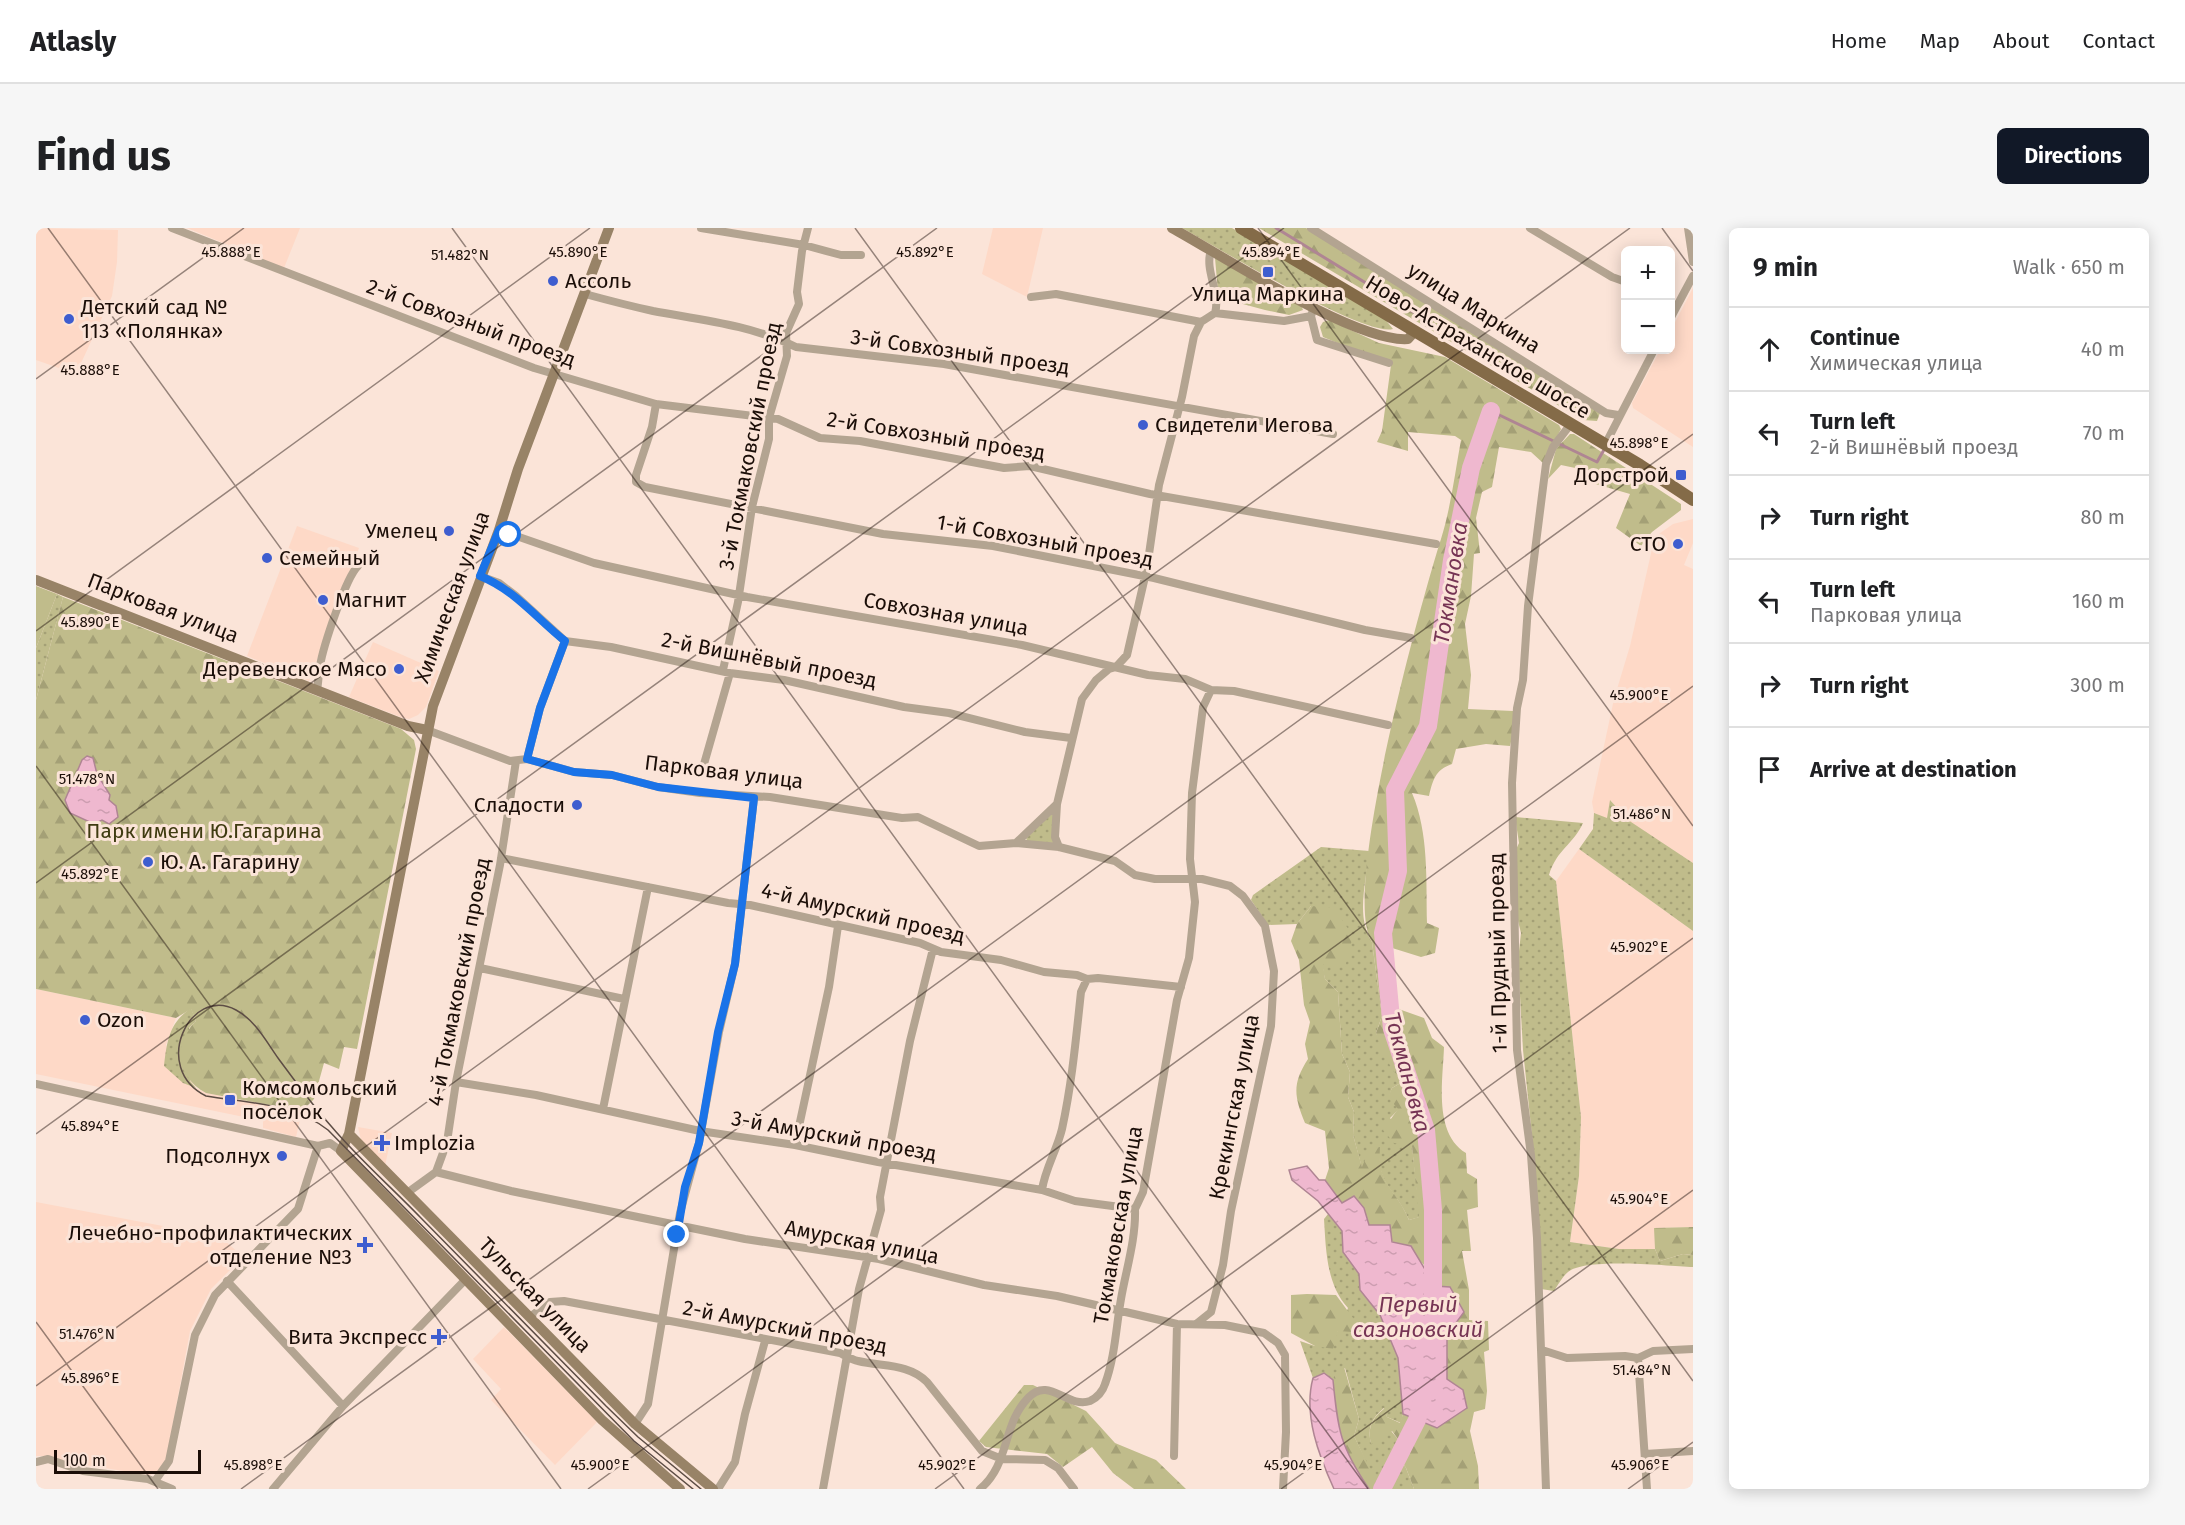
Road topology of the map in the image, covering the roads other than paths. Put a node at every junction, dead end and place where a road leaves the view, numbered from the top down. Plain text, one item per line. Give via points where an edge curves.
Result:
1 (172, 228) edge
2 (609, 228) edge
3 (701, 228) edge
4 (808, 228) edge
5 (1172, 228) edge
6 (1241, 228) edge
7 (1311, 228) edge
8 (1530, 228) edge
9 (1688, 228) edge
10 (804, 245) junction
11 (1211, 250) junction
12 (861, 255) dead end
13 (1693, 262) edge
14 (1693, 276) edge
15 (1621, 280) edge
16 (585, 294) junction
17 (1031, 297) dead end
18 (1675, 300) edge
19 (1680, 303) junction
20 (1313, 311) junction
21 (1675, 312) edge
22 (1215, 313) junction
23 (1201, 322) junction
24 (1415, 331) junction
25 (785, 340) junction
26 (1652, 354) edge
27 (1389, 363) dead end
28 (554, 373) junction
29 (656, 404) junction
30 (1180, 405) junction
31 (1618, 415) junction
32 (769, 418) junction
33 (1570, 425) junction
34 (1333, 434) dead end
35 (1605, 445) junction
36 (1158, 494) junction
37 (1693, 500) edge
38 (753, 507) junction
39 (499, 530) junction
40 (1436, 544) dead end
41 (358, 566) dead end
42 (480, 576) junction
43 (1145, 576) junction
44 (36, 580) edge
45 (738, 594) junction
46 (1411, 638) dead end
47 (565, 641) junction
48 (1116, 667) junction
49 (727, 672) junction
50 (317, 689) junction
51 (1211, 690) junction
52 (1388, 725) dead end
53 (427, 730) junction
54 (1071, 738) junction
55 (527, 759) junction
56 (516, 761) junction
57 (704, 764) dead end
58 (754, 798) junction
59 (1057, 804) junction
60 (1016, 843) junction
61 (1059, 847) junction
62 (501, 858) junction
63 (1192, 878) junction
64 (648, 887) junction
65 (1243, 896) joint
66 (740, 905) junction
67 (838, 926) junction
68 (933, 949) junction
69 (480, 968) junction
70 (1087, 979) junction
71 (1181, 987) junction
72 (624, 999) junction
73 (456, 1082) junction
74 (36, 1084) edge
75 (603, 1109) junction
76 (700, 1131) junction
77 (350, 1134) junction
78 (795, 1145) junction
79 (318, 1146) junction
80 (341, 1151) junction
81 (887, 1164) junction
82 (436, 1172) junction
83 (1042, 1190) junction
84 (407, 1193) junction
85 (1135, 1209) junction
86 (678, 1223) junction
87 (868, 1258) junction
88 (465, 1280) junction
89 (227, 1281) junction
90 (1119, 1312) junction
91 (530, 1317) junction
92 (662, 1320) junction
93 (1177, 1324) junction
94 (1196, 1324) junction
95 (765, 1341) junction
96 (1693, 1349) edge
97 (1542, 1350) junction
98 (849, 1357) junction
99 (1638, 1358) junction
100 (343, 1406) junction
101 (635, 1424) junction
102 (1693, 1450) edge
103 (1645, 1454) junction
104 (1174, 1456) dead end
105 (1002, 1459) junction
106 (36, 1462) edge
107 (155, 1481) junction
108 (172, 1489) edge
109 (273, 1489) edge
110 (680, 1489) edge
111 (713, 1489) edge
112 (718, 1489) edge
113 (823, 1489) edge
114 (980, 1489) edge
115 (1074, 1489) edge
116 (1283, 1489) edge
117 (1546, 1489) edge
118 (1647, 1489) edge

1 - 28 street, 2-й Совхозный проезд via 332,292
2 - 16 street, Химическая улица
3 - 10 street
4 - 10 street, 3-й Токмаковский проезд
5 - 11 street
6 - 24 main road, Ново-Астраханское шоссе
7 - 31 street, улица Маркина via 1606,413
8 - 15 street
9 - 13 street
10 - 12 street via 841,255
10 - 25 street, 3-й Токмаковский проезд via 799,304
11 - 20 street
11 - 22 street via 1208,258 1218,301
14 - 19 street
16 - 25 street, 3-й Совхозный проезд
16 - 28 street, Химическая улица
17 - 23 street via 1056,294
18 - 19 street
19 - 21 street
20 - 22 street via 1284,321
20 - 24 street via 1394,340 1408,339
20 - 27 street via 1317,340
22 - 23 street
23 - 30 street via 1194,336
24 - 33 main road, Ново-Астраханское шоссе
25 - 30 street, 3-й Совхозный проезд via 796,346 944,364
25 - 32 street, 3-й Токмаковский проезд via 788,356
26 - 31 street
28 - 29 street, 2-й Совхозный проезд
28 - 39 street, Химическая улица
29 - 32 street, 2-й Совхозный проезд
29 - 38 street, 1-й Совхозный проезд via 636,482 700,500
30 - 34 street, 3-й Совхозный проезд
30 - 36 street
31 - 35 street
32 - 36 street, 2-й Совхозный проезд via 820,438 860,441 1004,468 1030,466
32 - 38 street, 3-й Токмаковский проезд via 770,440
33 - 35 main road, Ново-Астраханское шоссе
33 - 97 street, 1-й Прудный проезд via 1546,464 1512,783 1517,1050 1531,1155
35 - 37 main road, Ново-Астраханское шоссе
36 - 40 street, 2-й Совхозный проезд
36 - 43 street
38 - 43 street, 1-й Совхозный проезд via 883,534 993,546
38 - 45 street, 3-й Токмаковский проезд
39 - 42 street, Химическая улица
39 - 45 street, Совхозная улица via 594,564
41 - 50 street via 352,572 334,620 319,668
42 - 47 street via 499,583 516,596
42 - 53 street, Химическая улица
43 - 46 street, 1-й Совхозный проезд
43 - 48 street via 1127,655
44 - 50 street, Парковая улица
45 - 48 street, Совхозная улица via 1022,645
45 - 49 street, 3-й Токмаковский проезд
47 - 49 street, 2-й Вишнёвый проезд
47 - 55 street via 540,708
48 - 51 street, Совхозная улица via 1185,679
48 - 54 street via 1096,680 1082,699
49 - 54 street, 2-й Вишнёвый проезд
49 - 57 street, 3-й Токмаковский проезд
50 - 53 street, Парковая улица
51 - 52 street, Совхозная улица via 1234,691
51 - 63 street, Токмаковская улица via 1203,707 1196,744
53 - 56 street, Парковая улица
53 - 77 street, Химическая улица
54 - 59 street
55 - 56 street, Парковая улица
55 - 58 street, Парковая улица via 658,787
56 - 62 street, 4-й Токмаковский проезд
58 - 60 street, Парковая улица via 918,817 979,846
58 - 66 street
59 - 60 street
59 - 61 street via 1055,837
60 - 61 street, Парковая улица
61 - 63 street, Парковая улица via 1115,861 1135,875
62 - 64 street, 4-й Амурский проезд
62 - 69 street, 4-й Токмаковский проезд
63 - 65 street, Парковая улица via 1230,886
63 - 71 street, Токмаковская улица via 1193,924
64 - 66 street, 4-й Амурский проезд
64 - 72 street
65 - 94 street, Крекингская улица via 1265,926 1275,986 1222,1265 1211,1312
66 - 67 street, 4-й Амурский проезд
66 - 76 street via 735,964
67 - 68 street, 4-й Амурский проезд
67 - 78 street
68 - 70 street, 4-й Амурский проезд
68 - 81 street via 910,1041
69 - 72 street
69 - 73 street, 4-й Токмаковский проезд
70 - 71 street, 4-й Амурский проезд
70 - 83 street via 1081,992 1070,1092 1057,1150
71 - 85 street, Токмаковская улица via 1143,1192
72 - 75 street
73 - 75 street, 3-й Амурский проезд
73 - 82 street, 4-й Токмаковский проезд via 447,1142
74 - 79 street
75 - 76 street, 3-й Амурский проезд
76 - 78 street, 3-й Амурский проезд
76 - 86 street
77 - 80 street
77 - 84 street, Тульская улица
78 - 81 street, 3-й Амурский проезд
79 - 80 street via 330,1143
79 - 89 street via 298,1209
80 - 88 street, Тульская улица
81 - 83 street, 3-й Амурский проезд
81 - 87 street via 881,1210
82 - 84 street
82 - 86 street, Амурская улица via 511,1191
83 - 85 street, 3-й Амурский проезд via 1075,1201
84 - 91 street, Тульская улица
85 - 90 street, Токмаковская улица
86 - 87 street, Амурская улица via 745,1239
86 - 92 street
87 - 90 street, Амурская улица
87 - 98 street
88 - 100 street
88 - 110 street, Тульская улица via 602,1420
89 - 100 street
89 - 107 street via 215,1294 195,1335 170,1461
90 - 93 street, Амурская улица
90 - 105 street, Токмаковская улица via 1105,1386 1098,1395 1084,1402 1048,1388 1039,1389 1018,1412
91 - 92 street, 2-й Амурский проезд via 550,1302 564,1301
91 - 101 street, Тульская улица
92 - 95 street, 2-й Амурский проезд
92 - 101 street via 648,1404
93 - 94 street, Амурская улица
93 - 104 street
94 - 116 street, Амурская улица via 1245,1327 1264,1333 1278,1343 1285,1355
95 - 98 street, 2-й Амурский проезд
95 - 112 street via 735,1462
96 - 99 street via 1653,1351
97 - 99 street via 1567,1358
97 - 117 street, 1-й Прудный проезд
98 - 105 street, 2-й Амурский проезд via 918,1373 982,1451
98 - 113 street
99 - 103 street
100 - 109 street
101 - 111 street, Тульская улица
102 - 103 street
103 - 118 street
105 - 114 street, Токмаковская улица via 993,1478
105 - 115 street via 1045,1460 1058,1468
106 - 107 street via 48,1459 83,1471
107 - 108 street

